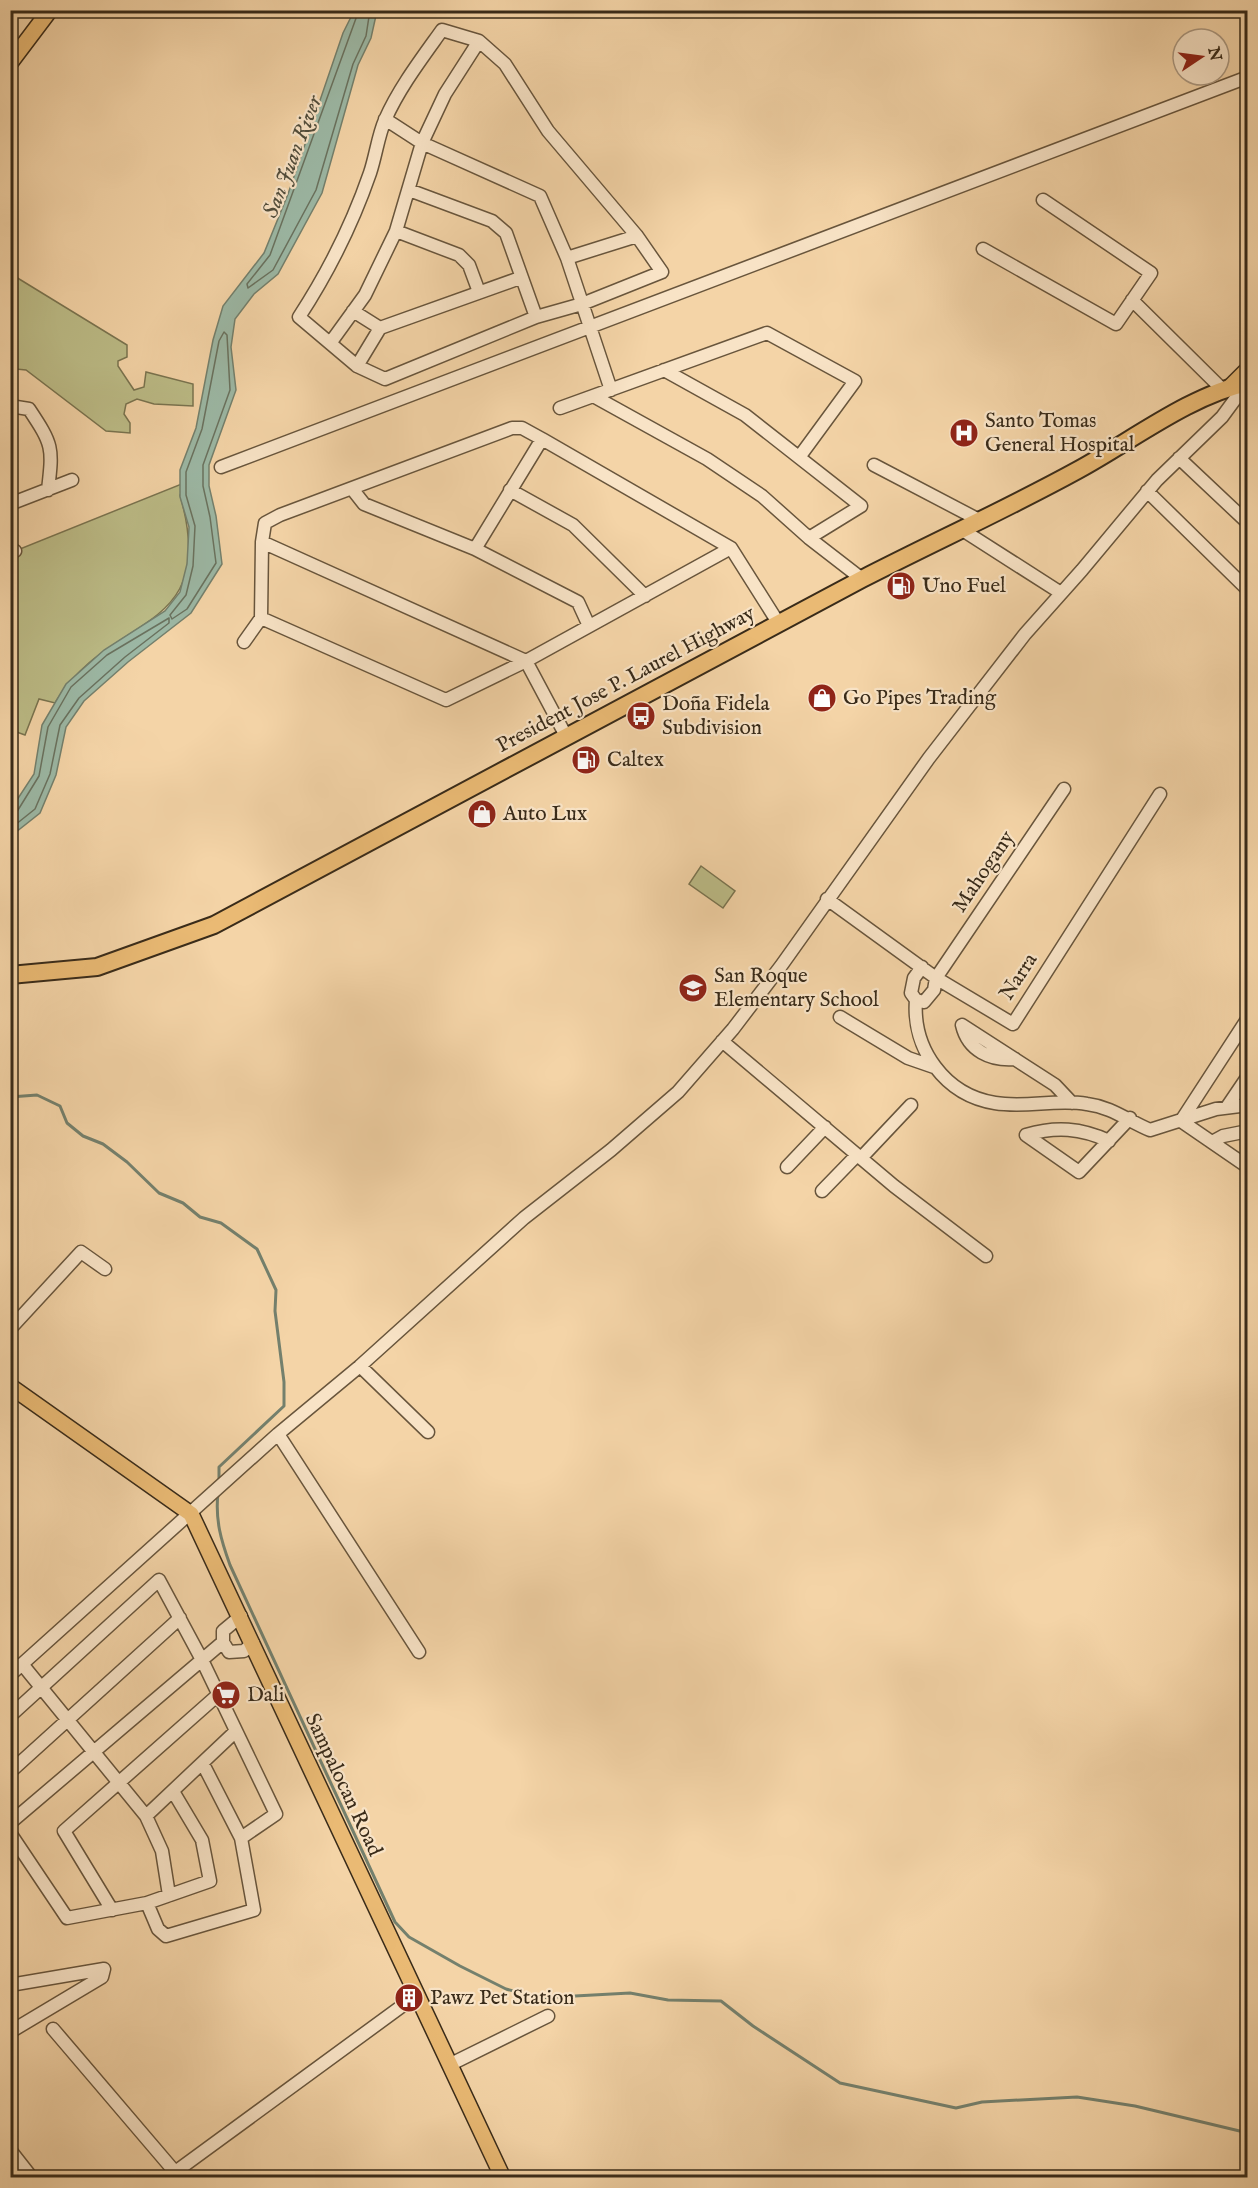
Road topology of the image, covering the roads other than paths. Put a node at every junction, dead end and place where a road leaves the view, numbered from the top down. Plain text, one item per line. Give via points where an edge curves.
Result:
1 (50, 10) edge
2 (479, 41) junction
3 (10, 63) edge
4 (1248, 77) edge
5 (385, 119) junction
6 (422, 143) junction
7 (410, 190) junction
8 (1043, 200) dead end
9 (396, 231) junction
10 (637, 236) junction
11 (983, 249) dead end
12 (567, 258) junction
13 (520, 278) junction
14 (479, 292) junction
15 (1132, 300) junction
16 (582, 304) junction
17 (353, 311) junction
18 (536, 317) junction
19 (589, 326) junction
20 (380, 328) junction
21 (331, 342) junction
22 (357, 366) junction
23 (1248, 369) edge
24 (663, 370) junction
25 (1247, 383) edge
26 (1226, 388) junction
27 (611, 390) junction
28 (594, 397) junction
29 (10, 406) edge
30 (560, 408) dead end
31 (542, 438) junction
32 (800, 456) junction
33 (1179, 458) junction
34 (874, 465) dead end
35 (221, 467) dead end
36 (72, 480) dead end
37 (48, 490) junction
38 (353, 490) junction
39 (510, 490) junction
40 (1147, 491) junction
41 (10, 504) edge
42 (981, 521) junction
43 (1248, 522) edge
44 (964, 531) junction
45 (809, 538) junction
46 (262, 542) junction
47 (731, 548) junction
48 (475, 549) junction
49 (862, 579) junction
50 (1248, 590) edge
51 (1061, 594) junction
52 (645, 596) junction
53 (261, 618) junction
54 (779, 624) junction
55 (589, 626) junction
56 (244, 642) dead end
57 (526, 661) junction
58 (566, 736) junction
59 (1064, 789) dead end
60 (1160, 794) dead end
61 (827, 899) junction
62 (922, 968) junction
63 (13, 975) edge
64 (936, 978) junction
65 (920, 1001) junction
66 (840, 1017) dead end
67 (1248, 1018) edge
68 (722, 1041) junction
69 (1015, 1059) dead end
70 (933, 1067) junction
71 (1248, 1076) edge
72 (1072, 1103) junction
73 (912, 1105) dead end
74 (1248, 1105) edge
75 (1227, 1107) junction
76 (1130, 1118) junction
77 (1181, 1121) junction
78 (825, 1127) junction
79 (1248, 1131) edge
80 (1109, 1141) junction
81 (1212, 1142) junction
82 (859, 1156) junction
83 (787, 1167) dead end
84 (1248, 1167) edge
85 (822, 1191) dead end
86 (986, 1256) dead end
87 (105, 1269) dead end
88 (10, 1329) edge
89 (360, 1366) junction
90 (10, 1386) edge
91 (428, 1432) dead end
92 (278, 1434) junction
93 (191, 1514) junction
94 (241, 1616) junction
95 (180, 1618) junction
96 (223, 1642) junction
97 (253, 1643) junction
98 (419, 1652) dead end
99 (202, 1660) junction
100 (22, 1664) junction
101 (10, 1675) edge
102 (41, 1688) junction
103 (219, 1694) junction
104 (10, 1716) edge
105 (68, 1720) junction
106 (236, 1731) junction
107 (94, 1752) junction
108 (203, 1764) junction
109 (10, 1772) edge
110 (120, 1782) junction
111 (174, 1793) junction
112 (146, 1816) junction
113 (10, 1823) edge
114 (10, 1833) edge
115 (241, 1838) junction
116 (169, 1895) junction
117 (147, 1903) junction
118 (112, 1910) junction
119 (10, 1985) edge
120 (417, 1995) junction
121 (548, 2016) dead end
122 (53, 2029) dead end
123 (10, 2032) edge
124 (449, 2065) junction
125 (10, 2150) edge
126 (171, 2175) edge
127 (32, 2178) edge
128 (503, 2178) edge

1 - 3 main road
2 - 5 street via 442,30
2 - 6 street via 445,94
2 - 10 street via 505,64 548,131
4 - 19 street
5 - 6 street
5 - 21 street via 348,233 299,317
6 - 7 street
6 - 12 street via 540,196
7 - 9 street
7 - 13 street via 492,221 506,233
8 - 15 street via 1151,273
9 - 14 street via 459,255 469,265
9 - 17 street
10 - 12 street
10 - 16 street via 662,272
11 - 15 street via 1116,324
12 - 16 street
13 - 14 street
13 - 18 street
14 - 20 street
15 - 26 street
16 - 18 street
16 - 19 street
17 - 20 street
17 - 21 street
18 - 22 street via 385,379
19 - 27 street
19 - 35 street
20 - 22 street
21 - 22 street
23 - 26 main road
24 - 27 street
24 - 32 street via 746,414
24 - 32 street via 767,333 855,381
25 - 26 highway, President Jose P. Laurel Highway
25 - 33 street via 1222,417
26 - 42 highway, President Jose P. Laurel Highway
27 - 28 street
28 - 30 street
28 - 45 street via 707,459 762,496
29 - 37 street via 29,409 49,440 52,452
31 - 38 street via 522,428 512,428
31 - 39 street
31 - 47 street
32 - 45 street via 861,506
33 - 40 street
33 - 43 street
34 - 42 street
36 - 37 street
37 - 41 street
38 - 46 street via 265,523
38 - 48 street via 364,504
39 - 48 street
39 - 52 street via 573,525
40 - 50 street
40 - 51 street
42 - 44 highway, President Jose P. Laurel Highway
44 - 49 highway, President Jose P. Laurel Highway
44 - 51 street
45 - 49 street
46 - 53 street
46 - 57 street
47 - 52 street
47 - 54 street
48 - 55 street via 578,602
49 - 54 highway, President Jose P. Laurel Highway
51 - 61 street via 972,699
52 - 55 street
53 - 56 street
53 - 57 street via 446,700
54 - 58 highway, President Jose P. Laurel Highway
55 - 57 street
57 - 58 street
58 - 63 highway, President Jose P. Laurel Highway via 214,924 97,967
59 - 64 street, Mahogany
60 - 64 street, Narra via 1013,1024
61 - 62 street, Narra
61 - 68 street
62 - 64 street, Narra
62 - 65 street via 914,978 911,993
64 - 65 street, Mahogany via 934,990
65 - 70 street via 918,1029
66 - 70 street via 908,1058
67 - 77 street
68 - 78 street
68 - 89 street via 678,1092 524,1218
69 - 72 street via 1055,1084
70 - 72 street via 972,1098 1015,1104
71 - 75 street
72 - 76 street via 1113,1110
73 - 82 street
74 - 75 street
75 - 77 street
76 - 77 street via 1150,1130
76 - 80 street
77 - 81 street
78 - 82 street
78 - 83 street
79 - 81 street
80 - 80 street via 1090,1132 1065,1128 1026,1135 1079,1172
81 - 84 street
82 - 85 street
82 - 86 street
87 - 88 street via 81,1252
89 - 91 street
89 - 92 street
90 - 93 main road, Sampalocan Road
92 - 93 street
92 - 98 street
93 - 94 main road, Sampalocan Road
93 - 100 street
94 - 96 street via 223,1631
94 - 97 main road, Sampalocan Road
95 - 99 street
95 - 102 street via 159,1580
95 - 105 street
96 - 97 street via 229,1652 244,1651
96 - 99 street
97 - 120 main road, Sampalocan Road
99 - 103 street
99 - 107 street
100 - 101 street
100 - 102 street
102 - 104 street
102 - 105 street
103 - 106 street
103 - 110 street
105 - 107 street
105 - 109 street
106 - 108 street
106 - 115 street via 276,1814
107 - 110 street
107 - 113 street
108 - 111 street
108 - 115 street
110 - 112 street
110 - 118 street via 64,1831
111 - 112 street
111 - 116 street via 202,1840 210,1881
112 - 116 street via 162,1851
114 - 118 street via 67,1918
115 - 117 street via 254,1910 166,1936 158,1929
116 - 117 street
117 - 118 street
119 - 123 street via 104,1969 102,1977
120 - 124 main road, Sampalocan Road
120 - 126 street
121 - 124 street
122 - 126 street
124 - 128 main road, Sampalocan Road
125 - 127 street

